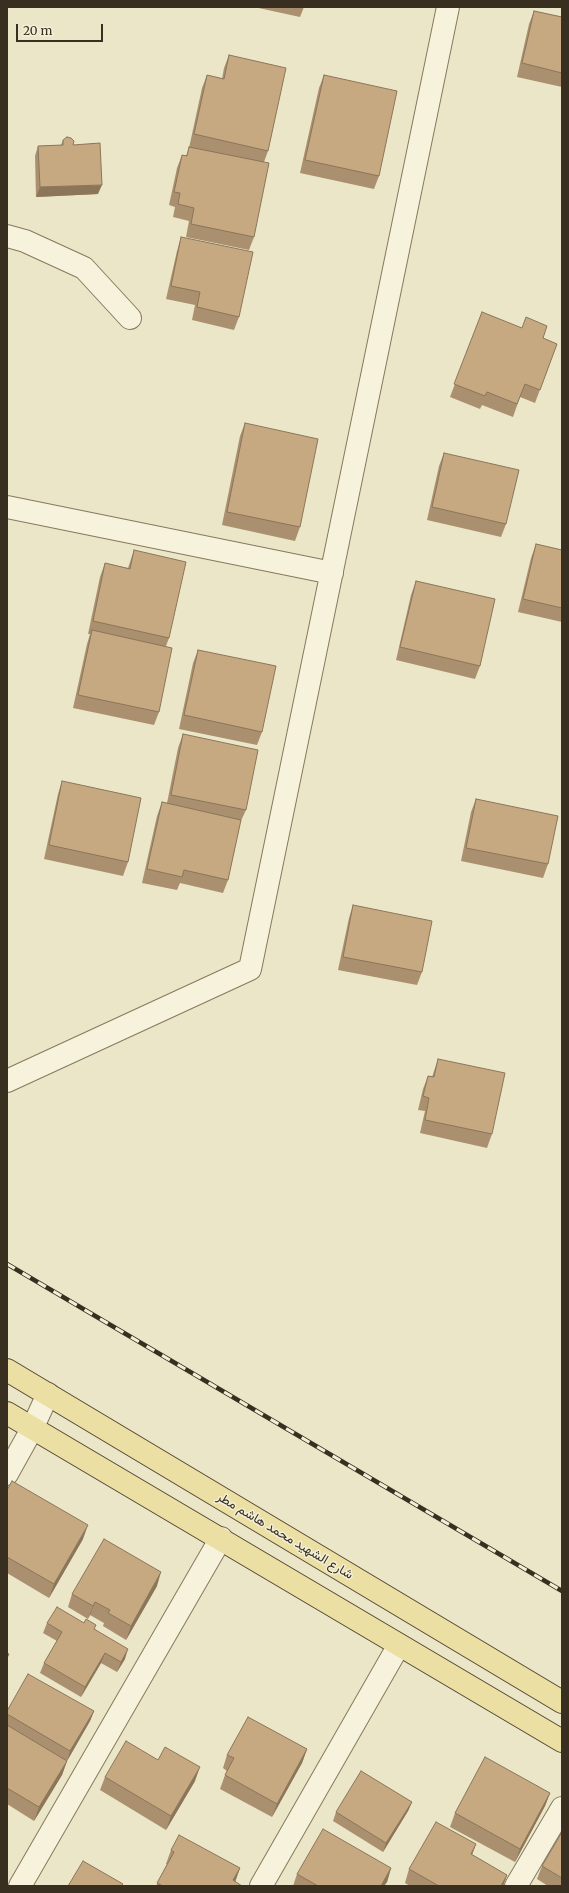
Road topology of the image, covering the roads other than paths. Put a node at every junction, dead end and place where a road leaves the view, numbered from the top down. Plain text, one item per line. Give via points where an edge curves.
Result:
1 (448, 7) edge
2 (7, 236) edge
3 (130, 318) dead end
4 (7, 507) edge
5 (332, 572) junction
6 (7, 1081) edge
7 (7, 1370) edge
8 (48, 1394) junction
9 (7, 1413) edge
10 (32, 1428) junction
11 (7, 1474) edge
12 (221, 1538) junction
13 (399, 1645) junction
14 (562, 1702) edge
15 (562, 1742) edge
16 (562, 1808) edge
17 (20, 1886) edge
18 (261, 1886) edge
19 (516, 1886) edge

1 - 5 street
2 - 3 street via 25,241 84,268
4 - 5 street
5 - 6 street via 250,969
7 - 8 main road, شارع الشهيد محمد هاشم مطر
8 - 10 street
8 - 14 main road, شارع الشهيد محمد هاشم مطر
9 - 10 main road
10 - 11 street
10 - 12 main road
12 - 13 main road
12 - 17 street
13 - 15 main road
13 - 18 street
16 - 19 street

